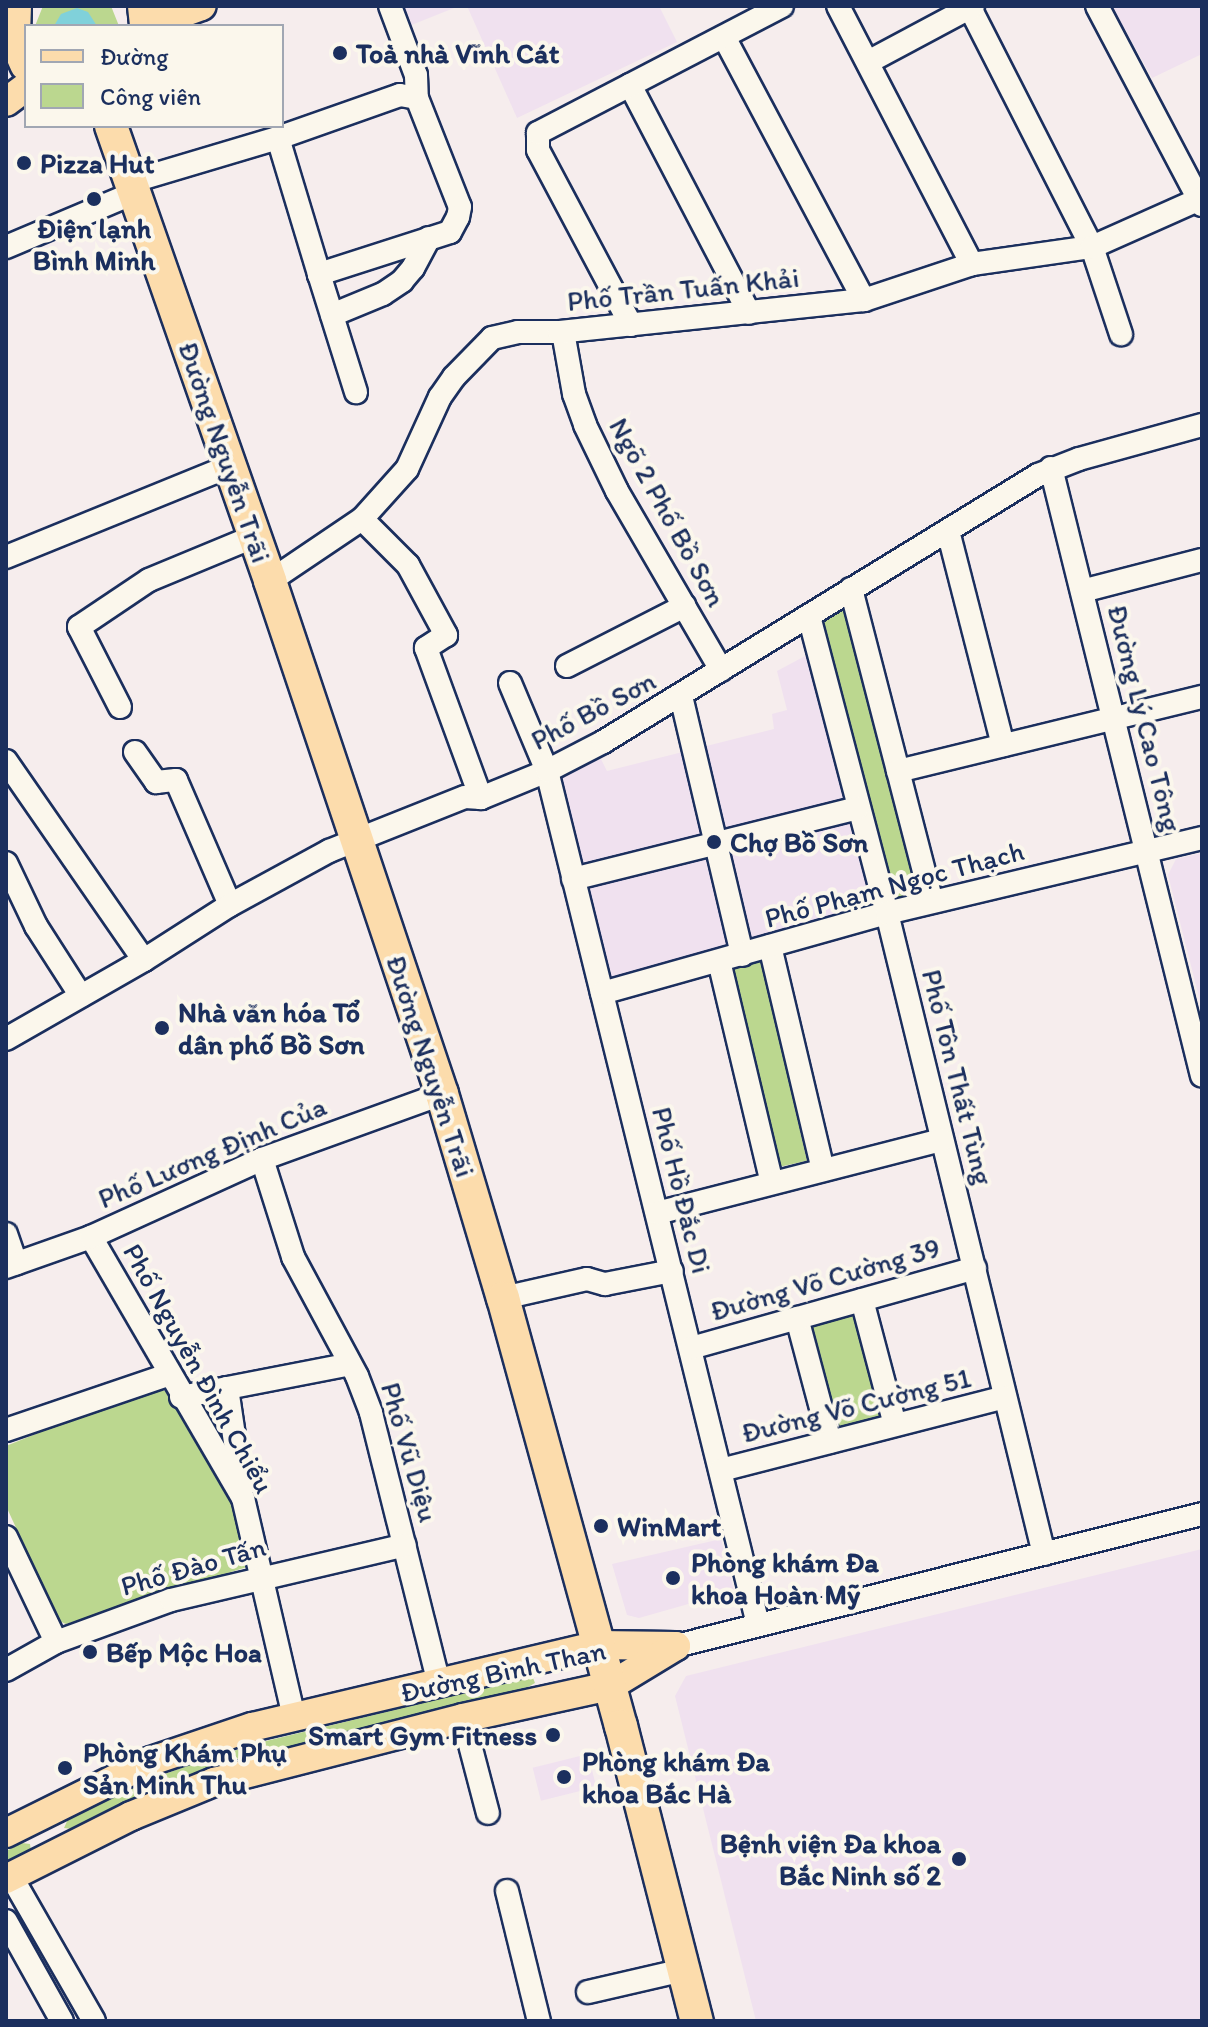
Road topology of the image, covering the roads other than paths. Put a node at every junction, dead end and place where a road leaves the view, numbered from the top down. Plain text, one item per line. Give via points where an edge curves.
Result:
1 (202, 6) edge
2 (390, 6) edge
3 (782, 6) edge
4 (838, 6) edge
5 (1097, 6) edge
6 (972, 7) edge
7 (152, 24) edge
8 (724, 37) junction
9 (868, 62) junction
10 (630, 85) junction
11 (24, 88) edge
12 (417, 98) junction
13 (6, 102) edge
14 (112, 128) edge
15 (278, 138) junction
16 (132, 188) junction
17 (1201, 202) edge
18 (429, 238) junction
19 (6, 247) edge
20 (1092, 247) junction
21 (972, 264) junction
22 (319, 274) junction
23 (864, 300) junction
24 (749, 313) junction
25 (332, 315) junction
26 (631, 325) junction
27 (563, 332) junction
28 (1121, 334) dead end
29 (356, 392) dead end
30 (1202, 425) edge
31 (230, 466) junction
32 (1051, 468) junction
33 (362, 519) junction
34 (948, 531) junction
35 (255, 536) junction
36 (6, 557) edge
37 (1202, 560) edge
38 (270, 581) junction
39 (851, 589) junction
40 (1082, 591) junction
41 (685, 606) junction
42 (809, 616) junction
43 (567, 666) dead end
44 (721, 670) junction
45 (510, 683) dead end
46 (681, 696) junction
47 (1202, 697) edge
48 (120, 707) dead end
49 (1114, 718) junction
50 (1003, 745) junction
51 (135, 752) dead end
52 (6, 761) edge
53 (547, 771) junction
54 (898, 771) junction
55 (481, 798) junction
56 (857, 808) junction
57 (1202, 838) edge
58 (356, 839) junction
59 (716, 844) junction
60 (1147, 851) junction
61 (6, 863) edge
62 (573, 879) junction
63 (932, 902) junction
64 (230, 905) junction
65 (887, 913) junction
66 (770, 946) junction
67 (742, 955) junction
68 (144, 960) junction
69 (719, 961) junction
70 (602, 993) junction
71 (81, 996) junction
72 (6, 1039) edge
73 (1202, 1076) edge
74 (442, 1094) junction
75 (942, 1140) junction
76 (262, 1159) junction
77 (823, 1170) junction
78 (772, 1183) junction
79 (657, 1213) junction
80 (6, 1234) edge
81 (91, 1237) junction
82 (11, 1265) edge
83 (975, 1268) junction
84 (672, 1271) junction
85 (503, 1298) junction
86 (862, 1300) junction
87 (797, 1318) junction
88 (691, 1348) junction
89 (350, 1364) junction
90 (168, 1375) junction
91 (227, 1388) junction
92 (181, 1397) junction
93 (1005, 1397) junction
94 (895, 1425) junction
95 (6, 1430) edge
96 (830, 1442) junction
97 (721, 1470) junction
98 (243, 1498) junction
99 (1202, 1514) edge
100 (6, 1537) edge
101 (405, 1545) junction
102 (1044, 1554) junction
103 (261, 1577) junction
104 (758, 1624) junction
105 (56, 1642) junction
106 (598, 1645) junction
107 (676, 1646) junction
108 (6, 1670) edge
109 (439, 1683) junction
110 (610, 1686) junction
111 (294, 1718) junction
112 (463, 1718) junction
113 (488, 1813) dead end
114 (38, 1817) junction
115 (6, 1833) edge
116 (57, 1854) junction
117 (9, 1878) edge
118 (507, 1891) dead end
119 (6, 1921) edge
120 (683, 1970) junction
121 (588, 1992) dead end
122 (89, 2012) edge
123 (56, 2019) edge
124 (539, 2021) edge
125 (697, 2021) edge

1 - 7 main road
2 - 12 street via 416,75
3 - 8 street
4 - 9 street
5 - 17 street
6 - 9 street
6 - 20 street
8 - 10 street
8 - 23 street
9 - 21 street
10 - 24 street
10 - 26 street via 543,128 536,144
11 - 13 main road
12 - 15 street via 400,95
12 - 18 street via 460,207 455,226
14 - 16 highway, Đường Nguyễn Trãi
15 - 16 street
15 - 22 street
16 - 19 street
16 - 31 highway, Đường Nguyễn Trãi
17 - 20 street, Phố Trần Tuấn Khải
18 - 22 street
18 - 25 street via 402,281
20 - 21 street, Phố Trần Tuấn Khải
20 - 28 street
21 - 23 street, Phố Trần Tuấn Khải
22 - 25 street
23 - 24 street, Phố Trần Tuấn Khải
24 - 26 street, Phố Trần Tuấn Khải
25 - 29 street
26 - 27 street, Phố Trần Tuấn Khải
27 - 33 street, Phố Trần Tuấn Khải via 518,332 492,338 475,352 440,397 407,469
27 - 41 street, Ngõ 2 Phố Bồ Sơn via 585,425
30 - 32 street, Phố Bồ Sơn
31 - 35 highway, Đường Nguyễn Trãi
31 - 36 street
32 - 34 street, Phố Bồ Sơn
32 - 40 street, Đường Lý Cao Tông
33 - 38 street, Phố Trần Tuấn Khải
33 - 55 street via 408,565 446,635 426,648
34 - 39 street, Phố Bồ Sơn
34 - 50 street
35 - 38 highway, Đường Nguyễn Trãi
35 - 48 street via 149,580 79,627
37 - 40 street
38 - 58 highway, Đường Nguyễn Trãi
39 - 42 street, Phố Bồ Sơn
39 - 54 street
40 - 49 street, Đường Lý Cao Tông
41 - 43 street
41 - 44 street, Ngõ 2 Phố Bồ Sơn
42 - 44 street, Phố Bồ Sơn
42 - 56 street, Phố Tôn Thất Tùng
44 - 46 street, Phố Bồ Sơn
45 - 53 street, Phố Hồ Đắc Di
46 - 53 street, Phố Bồ Sơn
46 - 59 street
47 - 49 street
49 - 50 street
49 - 60 street, Đường Lý Cao Tông
50 - 54 street
51 - 64 street via 156,782 176,780
52 - 68 street
53 - 55 street, Phố Bồ Sơn
53 - 62 street, Phố Hồ Đắc Di
54 - 63 street
55 - 58 street, Phố Bồ Sơn via 465,797
56 - 59 street
56 - 65 street, Phố Tôn Thất Tùng
57 - 60 street, Phố Phạm Ngọc Thạch
58 - 64 street, Phố Bồ Sơn
58 - 74 highway, Đường Nguyễn Trãi
59 - 62 street
59 - 67 street
60 - 63 street, Phố Phạm Ngọc Thạch
60 - 73 street, Đường Lý Cao Tông
61 - 71 street via 36,926
62 - 70 street, Phố Hồ Đắc Di
63 - 65 street, Phố Phạm Ngọc Thạch
64 - 68 street, Phố Bồ Sơn
65 - 66 street, Phố Phạm Ngọc Thạch
65 - 75 street, Phố Tôn Thất Tùng
66 - 67 street, Phố Phạm Ngọc Thạch
66 - 77 street
67 - 69 street, Phố Phạm Ngọc Thạch
68 - 71 street, Phố Bồ Sơn
69 - 70 street, Phố Phạm Ngọc Thạch
69 - 78 street
70 - 79 street, Phố Hồ Đắc Di
71 - 72 street, Phố Bồ Sơn
74 - 76 street, Phố Lương Định Của
74 - 85 highway, Đường Nguyễn Trãi
75 - 77 street
75 - 83 street, Phố Tôn Thất Tùng
76 - 81 street, Phố Lương Định Của
76 - 89 street, Phố Vũ Diệu via 293,1257
77 - 78 street
78 - 79 street
79 - 84 street, Phố Hồ Đắc Di
80 - 82 street
81 - 82 street, Phố Lương Định Của
81 - 90 street, Phố Nguyễn Đình Chiểu
83 - 86 street, Đường Võ Cường 39
83 - 93 street, Phố Tôn Thất Tùng
84 - 85 street via 605,1284 587,1279
84 - 88 street, Phố Hồ Đắc Di
85 - 106 highway, Đường Nguyễn Trãi
86 - 87 street, Đường Võ Cường 39
86 - 94 street
87 - 88 street, Đường Võ Cường 39
87 - 96 street
88 - 97 street, Phố Hồ Đắc Di
89 - 91 street
89 - 101 street, Phố Vũ Diệu via 371,1413
90 - 92 street, Phố Nguyễn Đình Chiểu
90 - 95 street
91 - 92 street
91 - 98 street
92 - 98 street, Phố Nguyễn Đình Chiểu
93 - 94 street, Đường Võ Cường 51
93 - 102 street, Phố Tôn Thất Tùng
94 - 96 street, Đường Võ Cường 51
96 - 97 street, Đường Võ Cường 51
97 - 104 street, Phố Hồ Đắc Di
98 - 103 street, Phố Nguyễn Đình Chiểu
99 - 102 street, Đường Bình Than
100 - 105 street
101 - 103 street, Phố Đào Tấn
101 - 109 street, Phố Vũ Diệu
102 - 104 street, Đường Bình Than
103 - 105 street, Phố Đào Tấn via 171,1600
103 - 111 street, Phố Nguyễn Đình Chiểu
104 - 107 street, Đường Bình Than
105 - 108 street, Phố Đào Tấn
106 - 107 main road, Đường Bình Than
106 - 109 main road, Đường Bình Than
106 - 110 highway, Đường Nguyễn Trãi
107 - 110 main road, Đường Bình Than
109 - 111 main road, Đường Bình Than
110 - 112 main road, Đường Bình Than
110 - 120 highway, Đường Nguyễn Trãi
111 - 114 main road, Đường Bình Than via 163,1756
112 - 113 street
112 - 116 main road, Đường Bình Than via 214,1782
114 - 115 main road, Đường Bình Than
114 - 116 main road
116 - 117 main road, Đường Bình Than
117 - 122 street
118 - 124 street
119 - 123 street
120 - 121 street
120 - 125 highway, Đường Nguyễn Trãi
122 - 123 street

